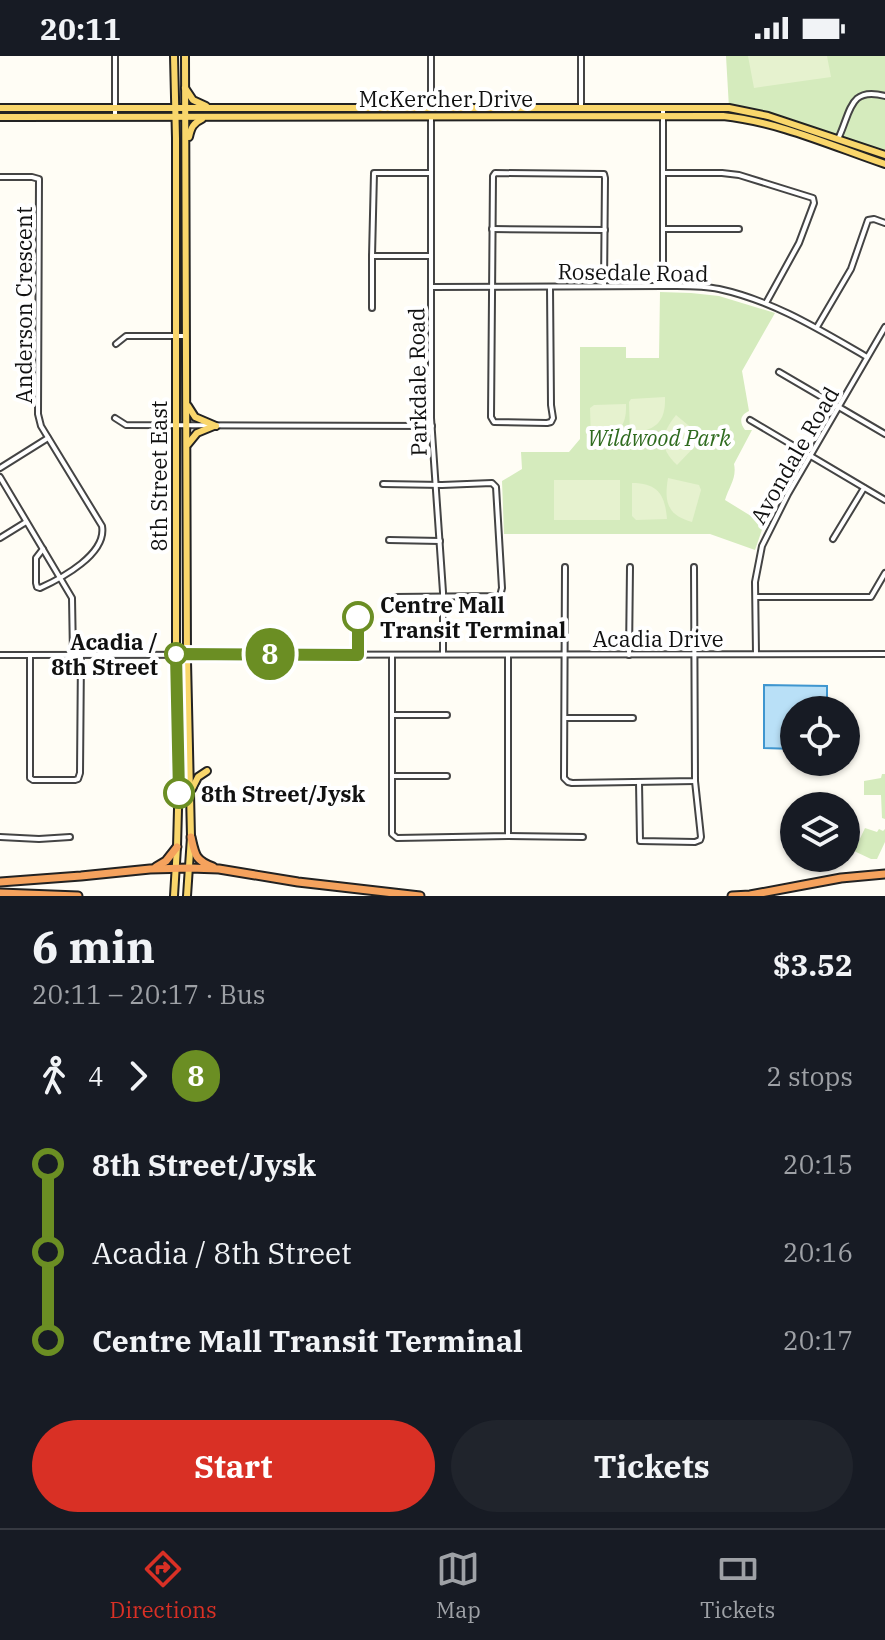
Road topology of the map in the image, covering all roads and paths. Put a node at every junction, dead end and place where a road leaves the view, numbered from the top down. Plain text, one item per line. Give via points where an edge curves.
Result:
1 (115, 56) edge
2 (174, 56) edge
3 (185, 56) edge
4 (431, 56) edge
5 (581, 56) edge
6 (174, 87) junction
7 (184, 87) junction
8 (885, 96) edge
9 (0, 108) edge
10 (115, 108) junction
11 (157, 108) junction
12 (174, 108) junction
13 (186, 108) junction
14 (213, 108) junction
15 (581, 108) junction
16 (431, 112) junction
17 (663, 112) junction
18 (0, 117) edge
19 (115, 117) junction
20 (207, 117) junction
21 (159, 118) junction
22 (175, 118) junction
23 (186, 118) junction
24 (176, 138) junction
25 (838, 139) junction
26 (885, 155) edge
27 (186, 157) junction
28 (885, 164) edge
29 (431, 173) junction
30 (664, 173) junction
31 (0, 177) edge
32 (885, 223) edge
33 (492, 229) junction
34 (663, 229) junction
35 (739, 229) dead end
36 (605, 230) junction
37 (372, 256) junction
38 (431, 256) junction
39 (604, 286) junction
40 (663, 286) junction
41 (431, 287) junction
42 (492, 287) junction
43 (550, 287) junction
44 (766, 303) junction
45 (372, 308) dead end
46 (885, 327) edge
47 (817, 328) junction
48 (176, 336) junction
49 (186, 336) junction
50 (116, 344) dead end
51 (867, 357) junction
52 (779, 372) dead end
53 (186, 401) junction
54 (839, 407) junction
55 (115, 418) dead end
56 (750, 420) dead end
57 (176, 425) junction
58 (187, 425) junction
59 (216, 426) junction
60 (432, 426) junction
61 (885, 434) edge
62 (48, 438) junction
63 (187, 448) junction
64 (810, 455) junction
65 (0, 468) edge
66 (0, 477) edge
67 (383, 484) dead end
68 (436, 485) junction
69 (864, 488) junction
70 (885, 500) edge
71 (26, 522) junction
72 (0, 538) edge
73 (833, 539) dead end
74 (389, 540) dead end
75 (440, 541) junction
76 (43, 549) junction
77 (565, 567) dead end
78 (630, 567) dead end
79 (694, 567) dead end
80 (885, 573) edge
81 (60, 577) junction
82 (394, 597) dead end
83 (443, 597) junction
84 (756, 597) junction
85 (176, 654) junction
86 (187, 654) junction
87 (443, 654) junction
88 (565, 654) junction
89 (756, 654) junction
90 (885, 654) edge
91 (0, 655) edge
92 (30, 655) junction
93 (73, 655) junction
94 (81, 655) junction
95 (392, 655) junction
96 (508, 655) junction
97 (629, 655) junction
98 (694, 655) junction
99 (392, 715) junction
100 (447, 715) dead end
101 (565, 718) junction
102 (633, 718) dead end
103 (207, 771) dead end
104 (392, 776) junction
105 (447, 776) dead end
106 (695, 781) junction
107 (639, 782) junction
108 (191, 792) junction
109 (508, 836) junction
110 (0, 837) edge
111 (70, 837) dead end
112 (191, 837) junction
113 (583, 837) dead end
114 (177, 847) junction
115 (176, 868) junction
116 (190, 868) junction
117 (150, 869) junction
118 (219, 869) junction
119 (883, 874) edge
120 (0, 882) edge
121 (0, 893) edge
122 (78, 896) edge
123 (174, 896) edge
124 (187, 896) edge
125 (420, 896) edge
126 (732, 896) edge

1 - 10 street
2 - 6 main road, 8th Street East
3 - 7 main road, 8th Street East
4 - 16 street, Parkdale Road
5 - 15 street
6 - 11 main road via 170,99
6 - 12 main road, 8th Street East
7 - 13 main road, 8th Street East
7 - 14 main road via 193,100
8 - 25 street via 868,92 857,97
9 - 10 main road, McKercher Drive
10 - 11 main road, McKercher Drive
10 - 19 street
11 - 12 main road, McKercher Drive
12 - 13 main road, McKercher Drive
12 - 22 main road, 8th Street East
13 - 14 main road, McKercher Drive
13 - 23 main road, 8th Street East
14 - 16 main road, McKercher Drive
15 - 16 main road, McKercher Drive
15 - 17 main road, McKercher Drive
16 - 17 main road, McKercher Drive
16 - 20 main road, McKercher Drive
16 - 29 street, Parkdale Road
17 - 25 main road, McKercher Drive via 744,110
17 - 28 main road, McKercher Drive via 748,119
17 - 30 street
18 - 19 main road, McKercher Drive
19 - 21 main road, McKercher Drive
20 - 23 main road, McKercher Drive
20 - 27 main road via 191,129
21 - 22 main road, McKercher Drive
21 - 24 main road
22 - 23 main road, McKercher Drive
22 - 24 main road, 8th Street East
23 - 27 main road, 8th Street East
24 - 48 main road, 8th Street East
25 - 26 main road, McKercher Drive
27 - 49 main road, 8th Street East
29 - 37 street via 374,173
29 - 38 street, Parkdale Road
30 - 34 street
30 - 44 street via 739,175 813,198 799,243
31 - 62 street, Anderson Crescent via 39,179 38,414
32 - 47 street via 866,222 851,269
33 - 36 street
33 - 36 street via 493,176 517,173 604,174
33 - 42 street
34 - 35 street
34 - 40 street
36 - 39 street
37 - 38 street
37 - 45 street
38 - 41 street, Parkdale Road
39 - 40 street, Rosedale Road
39 - 43 street, Rosedale Road
40 - 44 street, Rosedale Road via 717,289
41 - 42 street, Rosedale Road
41 - 60 street, Parkdale Road
42 - 43 street, Rosedale Road
42 - 43 street via 491,417 497,423 547,423 553,418
44 - 47 street, Rosedale Road
46 - 51 street, Avondale Road
47 - 51 street, Rosedale Road
48 - 49 street
48 - 50 street via 126,336
48 - 57 main road, 8th Street East
49 - 53 main road, 8th Street East
51 - 54 street, Avondale Road
52 - 54 street
53 - 58 main road, 8th Street East
53 - 59 main road via 195,417
54 - 61 street
54 - 64 street, Avondale Road
55 - 57 street via 126,425
56 - 64 street
57 - 58 street
57 - 85 main road, 8th Street East
58 - 59 street
58 - 63 main road, 8th Street East
59 - 60 street
59 - 63 main road via 197,433
60 - 68 street, Parkdale Road
62 - 65 street
62 - 81 street, Anderson Crescent via 103,533 91,557
63 - 86 main road, 8th Street East
64 - 69 street
64 - 84 street, Avondale Road via 762,546
66 - 71 street
67 - 68 street
68 - 75 street, Parkdale Road
68 - 83 street via 496,487 502,594
69 - 70 street
69 - 73 street
71 - 72 street
71 - 76 street
74 - 75 street
75 - 83 street, Parkdale Road
76 - 81 street
76 - 81 street via 36,558 37,587
77 - 88 street
78 - 97 street
79 - 98 street
80 - 84 street via 871,597
81 - 93 street via 72,598
82 - 83 street
83 - 87 street, Parkdale Road
84 - 89 street, Avondale Road
85 - 86 street, Acadia Drive
85 - 94 street, Acadia Drive
85 - 114 main road, 8th Street East
86 - 95 street, Acadia Drive
86 - 108 main road, 8th Street East
87 - 95 street, Acadia Drive
87 - 96 street, Acadia Drive
88 - 96 street, Acadia Drive
88 - 97 street, Acadia Drive
88 - 101 street
89 - 90 street, Acadia Drive
89 - 98 street, Acadia Drive
91 - 92 street, Acadia Drive
92 - 93 street, Acadia Drive
92 - 94 street via 33,780 78,779
93 - 94 street, Acadia Drive
95 - 99 street
96 - 109 street
97 - 98 street, Acadia Drive
98 - 106 street
99 - 100 street
99 - 104 street
101 - 102 street
101 - 107 street via 566,781
103 - 108 main road
104 - 105 street
104 - 109 street via 392,834 397,838
106 - 107 street
106 - 107 street via 698,842 640,841
108 - 112 main road, 8th Street East
109 - 113 street
110 - 111 street
112 - 116 main road, 8th Street East
112 - 118 highway via 194,855
114 - 115 main road, 8th Street East
114 - 117 highway
115 - 116 highway
115 - 117 highway
115 - 123 main road, 8th Street East
116 - 118 highway
116 - 124 main road, 8th Street East
117 - 120 highway
118 - 125 highway
119 - 126 highway
121 - 122 highway

